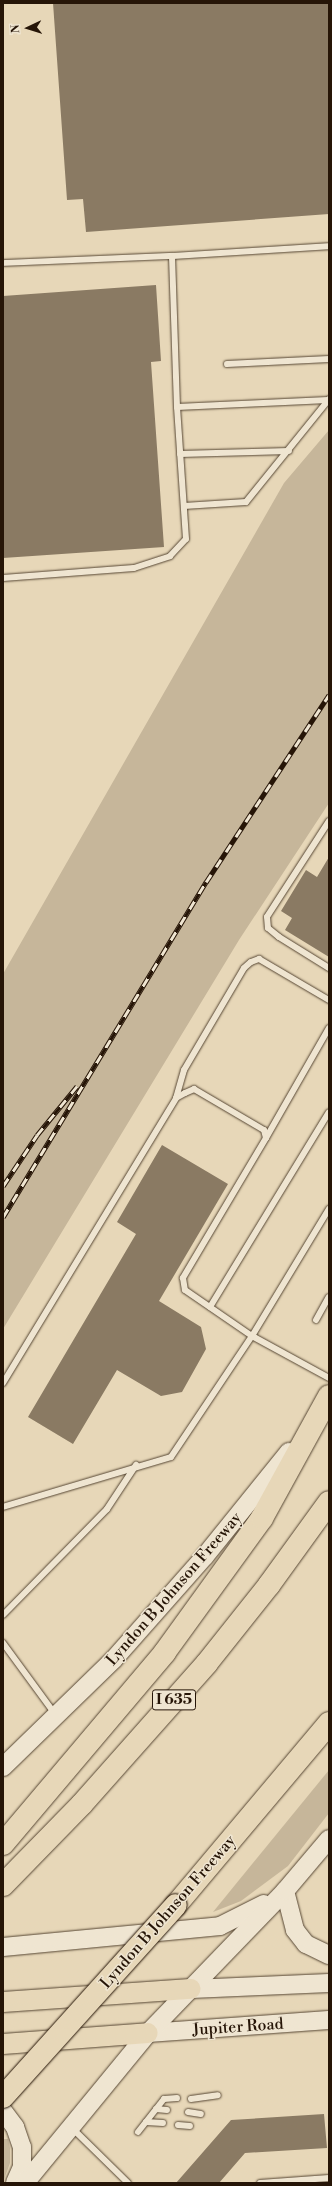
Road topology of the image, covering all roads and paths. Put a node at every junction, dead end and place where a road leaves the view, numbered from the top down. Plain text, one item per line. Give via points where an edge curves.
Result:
1 (329, 246) edge
2 (172, 256) junction
3 (3, 262) edge
4 (329, 359) edge
5 (227, 364) dead end
6 (328, 399) edge
7 (177, 407) junction
8 (289, 450) junction
9 (180, 454) junction
10 (184, 506) junction
11 (3, 578) edge
12 (329, 821) edge
13 (329, 968) edge
14 (329, 1000) edge
15 (329, 1028) edge
16 (176, 1098) junction
17 (329, 1112) edge
18 (266, 1138) junction
19 (329, 1209) edge
20 (329, 1297) edge
21 (210, 1307) junction
22 (316, 1320) dead end
23 (252, 1336) junction
24 (329, 1378) edge
25 (3, 1383) edge
26 (329, 1396) edge
27 (136, 1465) junction
28 (329, 1502) edge
29 (3, 1507) edge
30 (3, 1615) edge
31 (3, 1643) edge
32 (56, 1715) junction
33 (329, 1723) edge
34 (3, 1767) edge
35 (329, 1839) edge
36 (3, 1844) edge
37 (3, 1885) edge
38 (285, 1891) junction
39 (3, 1947) edge
40 (329, 1955) edge
41 (329, 1983) edge
42 (191, 1989) junction
43 (3, 2002) edge
44 (329, 2020) edge
45 (148, 2034) junction
46 (3, 2044) edge
47 (218, 2095) dead end
48 (3, 2097) edge
49 (177, 2098) dead end
50 (191, 2099) dead end
51 (156, 2109) junction
52 (166, 2110) dead end
53 (3, 2111) edge
54 (188, 2112) dead end
55 (201, 2114) dead end
56 (146, 2122) junction
57 (163, 2123) dead end
58 (178, 2125) dead end
59 (190, 2126) dead end
60 (71, 2128) junction
61 (138, 2132) dead end
62 (329, 2178) edge
63 (15, 2183) edge
64 (25, 2183) edge
65 (128, 2183) edge
66 (260, 2183) edge

1 - 2 lane
2 - 3 lane
2 - 7 lane
4 - 5 lane
6 - 7 lane
6 - 8 lane
7 - 9 lane
8 - 9 lane
8 - 10 lane via 246,502
9 - 10 lane
10 - 11 lane via 186,539 170,556 134,568
12 - 13 lane via 267,917 268,928
14 - 16 lane via 259,959 251,962 244,968 184,1070
15 - 18 lane
16 - 18 lane via 194,1089 264,1130
16 - 25 lane
17 - 21 lane
18 - 21 lane via 183,1278 185,1290
19 - 23 lane
20 - 22 lane
21 - 23 lane
23 - 24 lane
23 - 27 lane via 171,1457
26 - 32 main road, Lyndon B Johnson Freeway via 282,1463 205,1556 114,1659
26 - 36 highway via 262,1518 165,1652
27 - 29 lane
27 - 30 lane via 107,1509
28 - 37 highway, I 635 via 269,1585 207,1663 82,1804
31 - 32 lane
32 - 34 main road, Lyndon B Johnson Freeway
33 - 48 highway, Lyndon B Johnson Freeway, bridge via 176,1905
35 - 38 main road
38 - 39 main road via 247,1915 220,1926
38 - 40 main road via 295,1930 306,1944
38 - 42 main road
41 - 42 main road
42 - 43 main road
42 - 45 main road
44 - 45 main road, Jupiter Road
45 - 46 main road
45 - 60 main road
47 - 50 lane
49 - 51 lane via 164,2099
51 - 52 lane
51 - 56 lane
53 - 63 main road via 15,2127 22,2147 22,2167
54 - 55 lane
56 - 57 lane
56 - 61 lane
58 - 59 lane
60 - 64 main road
60 - 65 lane
62 - 66 lane

